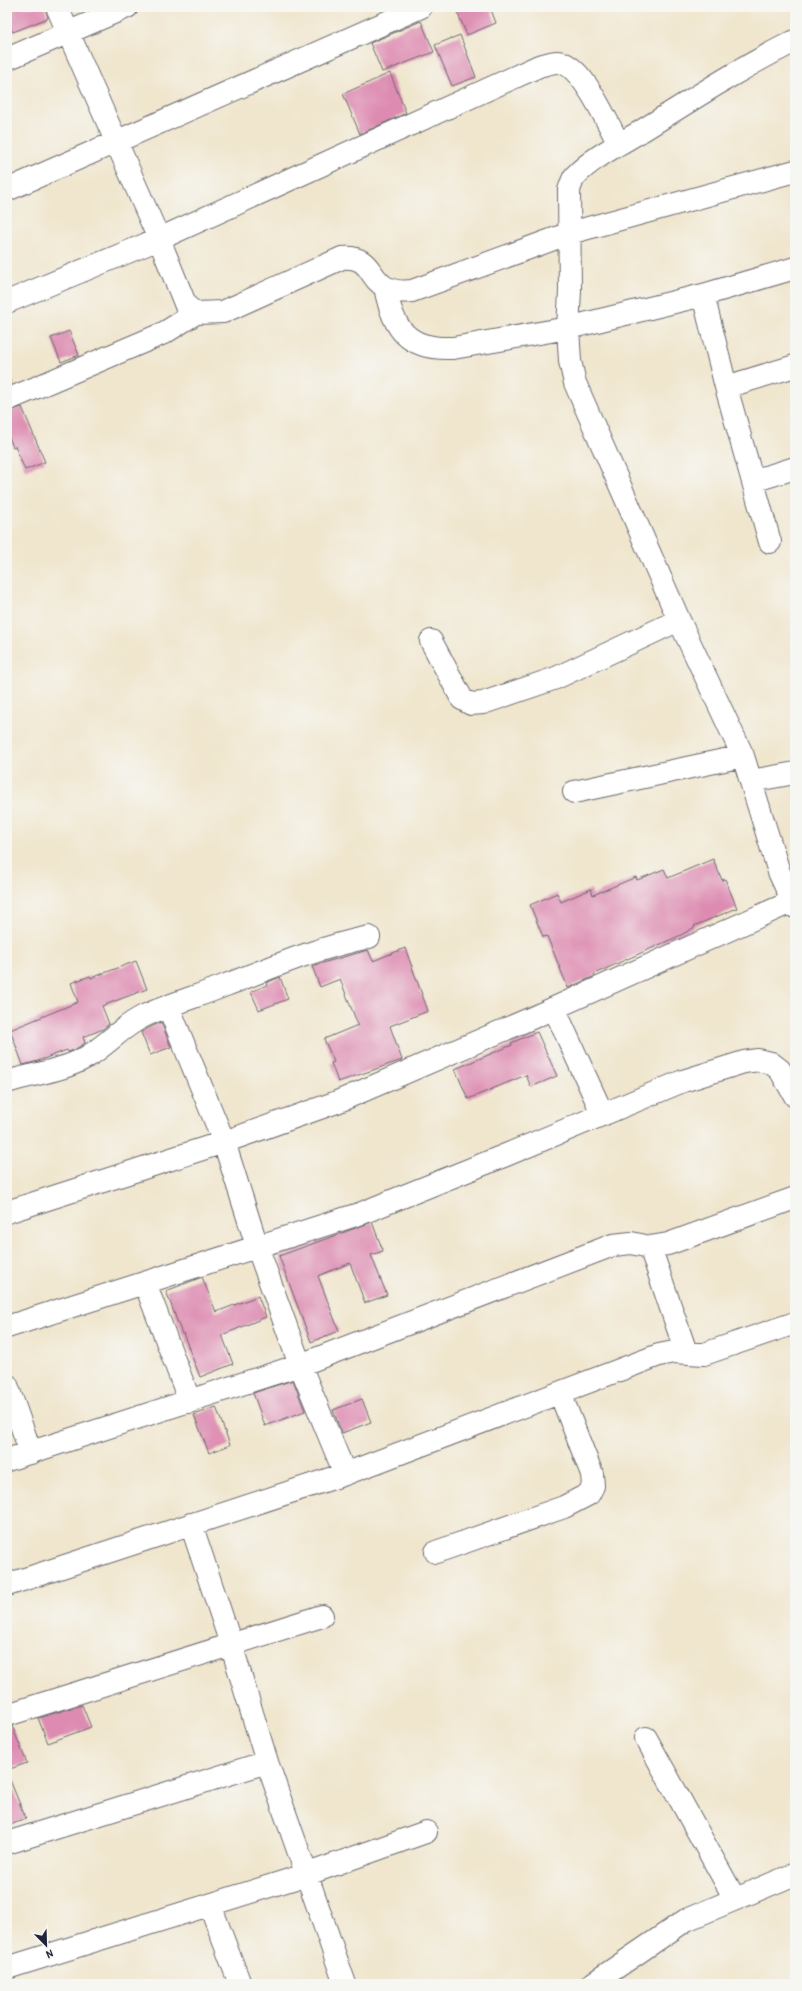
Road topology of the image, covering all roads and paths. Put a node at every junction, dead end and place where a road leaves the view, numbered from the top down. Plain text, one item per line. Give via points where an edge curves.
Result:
1 (57, 7) edge
2 (127, 7) edge
3 (421, 7) edge
4 (68, 32) junction
5 (795, 41) edge
6 (7, 59) edge
7 (117, 142) junction
8 (619, 144) junction
9 (795, 171) edge
10 (7, 190) edge
11 (570, 233) junction
12 (159, 239) junction
13 (795, 268) edge
14 (385, 287) junction
15 (703, 295) junction
16 (7, 302) edge
17 (196, 314) junction
18 (568, 328) junction
19 (795, 366) edge
20 (726, 387) junction
21 (7, 400) edge
22 (795, 468) edge
23 (753, 480) junction
24 (770, 542) dead end
25 (679, 620) junction
26 (431, 641) dead end
27 (743, 756) junction
28 (795, 773) edge
29 (752, 781) junction
30 (574, 792) dead end
31 (793, 905) edge
32 (369, 937) dead end
33 (168, 1006) junction
34 (554, 1008) junction
35 (7, 1082) edge
36 (795, 1096) edge
37 (603, 1115) junction
38 (224, 1142) junction
39 (795, 1198) edge
40 (7, 1212) edge
41 (257, 1246) junction
42 (650, 1247) junction
43 (145, 1283) junction
44 (795, 1323) edge
45 (7, 1327) edge
46 (686, 1352) junction
47 (300, 1365) junction
48 (7, 1385) edge
49 (560, 1393) junction
50 (190, 1402) junction
51 (31, 1452) junction
52 (7, 1460) edge
53 (345, 1474) junction
54 (191, 1524) junction
55 (436, 1552) dead end
56 (7, 1585) edge
57 (322, 1616) dead end
58 (231, 1644) junction
59 (7, 1715) edge
60 (646, 1738) dead end
61 (267, 1762) junction
62 (426, 1832) dead end
63 (7, 1843) edge
64 (795, 1874) edge
65 (305, 1875) junction
66 (735, 1899) junction
67 (210, 1905) junction
68 (7, 1968) edge
69 (240, 1984) edge
70 (345, 1984) edge
71 (592, 1984) edge

1 - 4 street
2 - 4 street
3 - 7 street
4 - 6 street
4 - 7 street
5 - 8 street via 751,63
7 - 10 street
7 - 12 street
8 - 11 street via 573,178 569,190
8 - 12 street via 582,79 570,66 557,62 539,66
9 - 11 street
11 - 14 street via 412,292 399,292
11 - 18 street
12 - 16 street
12 - 17 street via 186,306
13 - 15 street
14 - 17 street via 360,259 342,258 223,312
14 - 18 street via 394,320 406,336 419,345 453,348
15 - 18 street
15 - 20 street
17 - 21 street via 164,333
18 - 25 street via 570,361 575,383
19 - 20 street
20 - 23 street
22 - 23 street
23 - 24 street
25 - 26 street via 556,678 483,703 471,704 462,699
25 - 27 street
27 - 29 street
27 - 30 street
28 - 29 street
29 - 31 street via 779,872
31 - 34 street
32 - 33 street via 288,960
33 - 35 street via 130,1023 101,1048 83,1059
33 - 38 street
34 - 37 street
34 - 38 street via 337,1102
36 - 37 street via 780,1070 771,1063 758,1060 683,1081
37 - 41 street via 362,1213
38 - 40 street
38 - 41 street
39 - 42 street via 668,1244
41 - 43 street
41 - 47 street
42 - 46 street
42 - 47 street via 631,1243 606,1247
43 - 45 street
43 - 50 street
44 - 46 street via 704,1354
46 - 49 street via 659,1355
47 - 50 street
47 - 53 street
48 - 51 street
49 - 53 street
49 - 55 street via 592,1474 593,1486 589,1494 564,1507
50 - 51 street
51 - 52 street
53 - 54 street
54 - 56 street
54 - 58 street
57 - 58 street
58 - 59 street
58 - 61 street
60 - 66 street
61 - 63 street
61 - 65 street
62 - 65 street
64 - 66 street
65 - 67 street
65 - 70 street
66 - 71 street via 686,1920
67 - 68 street
67 - 69 street

